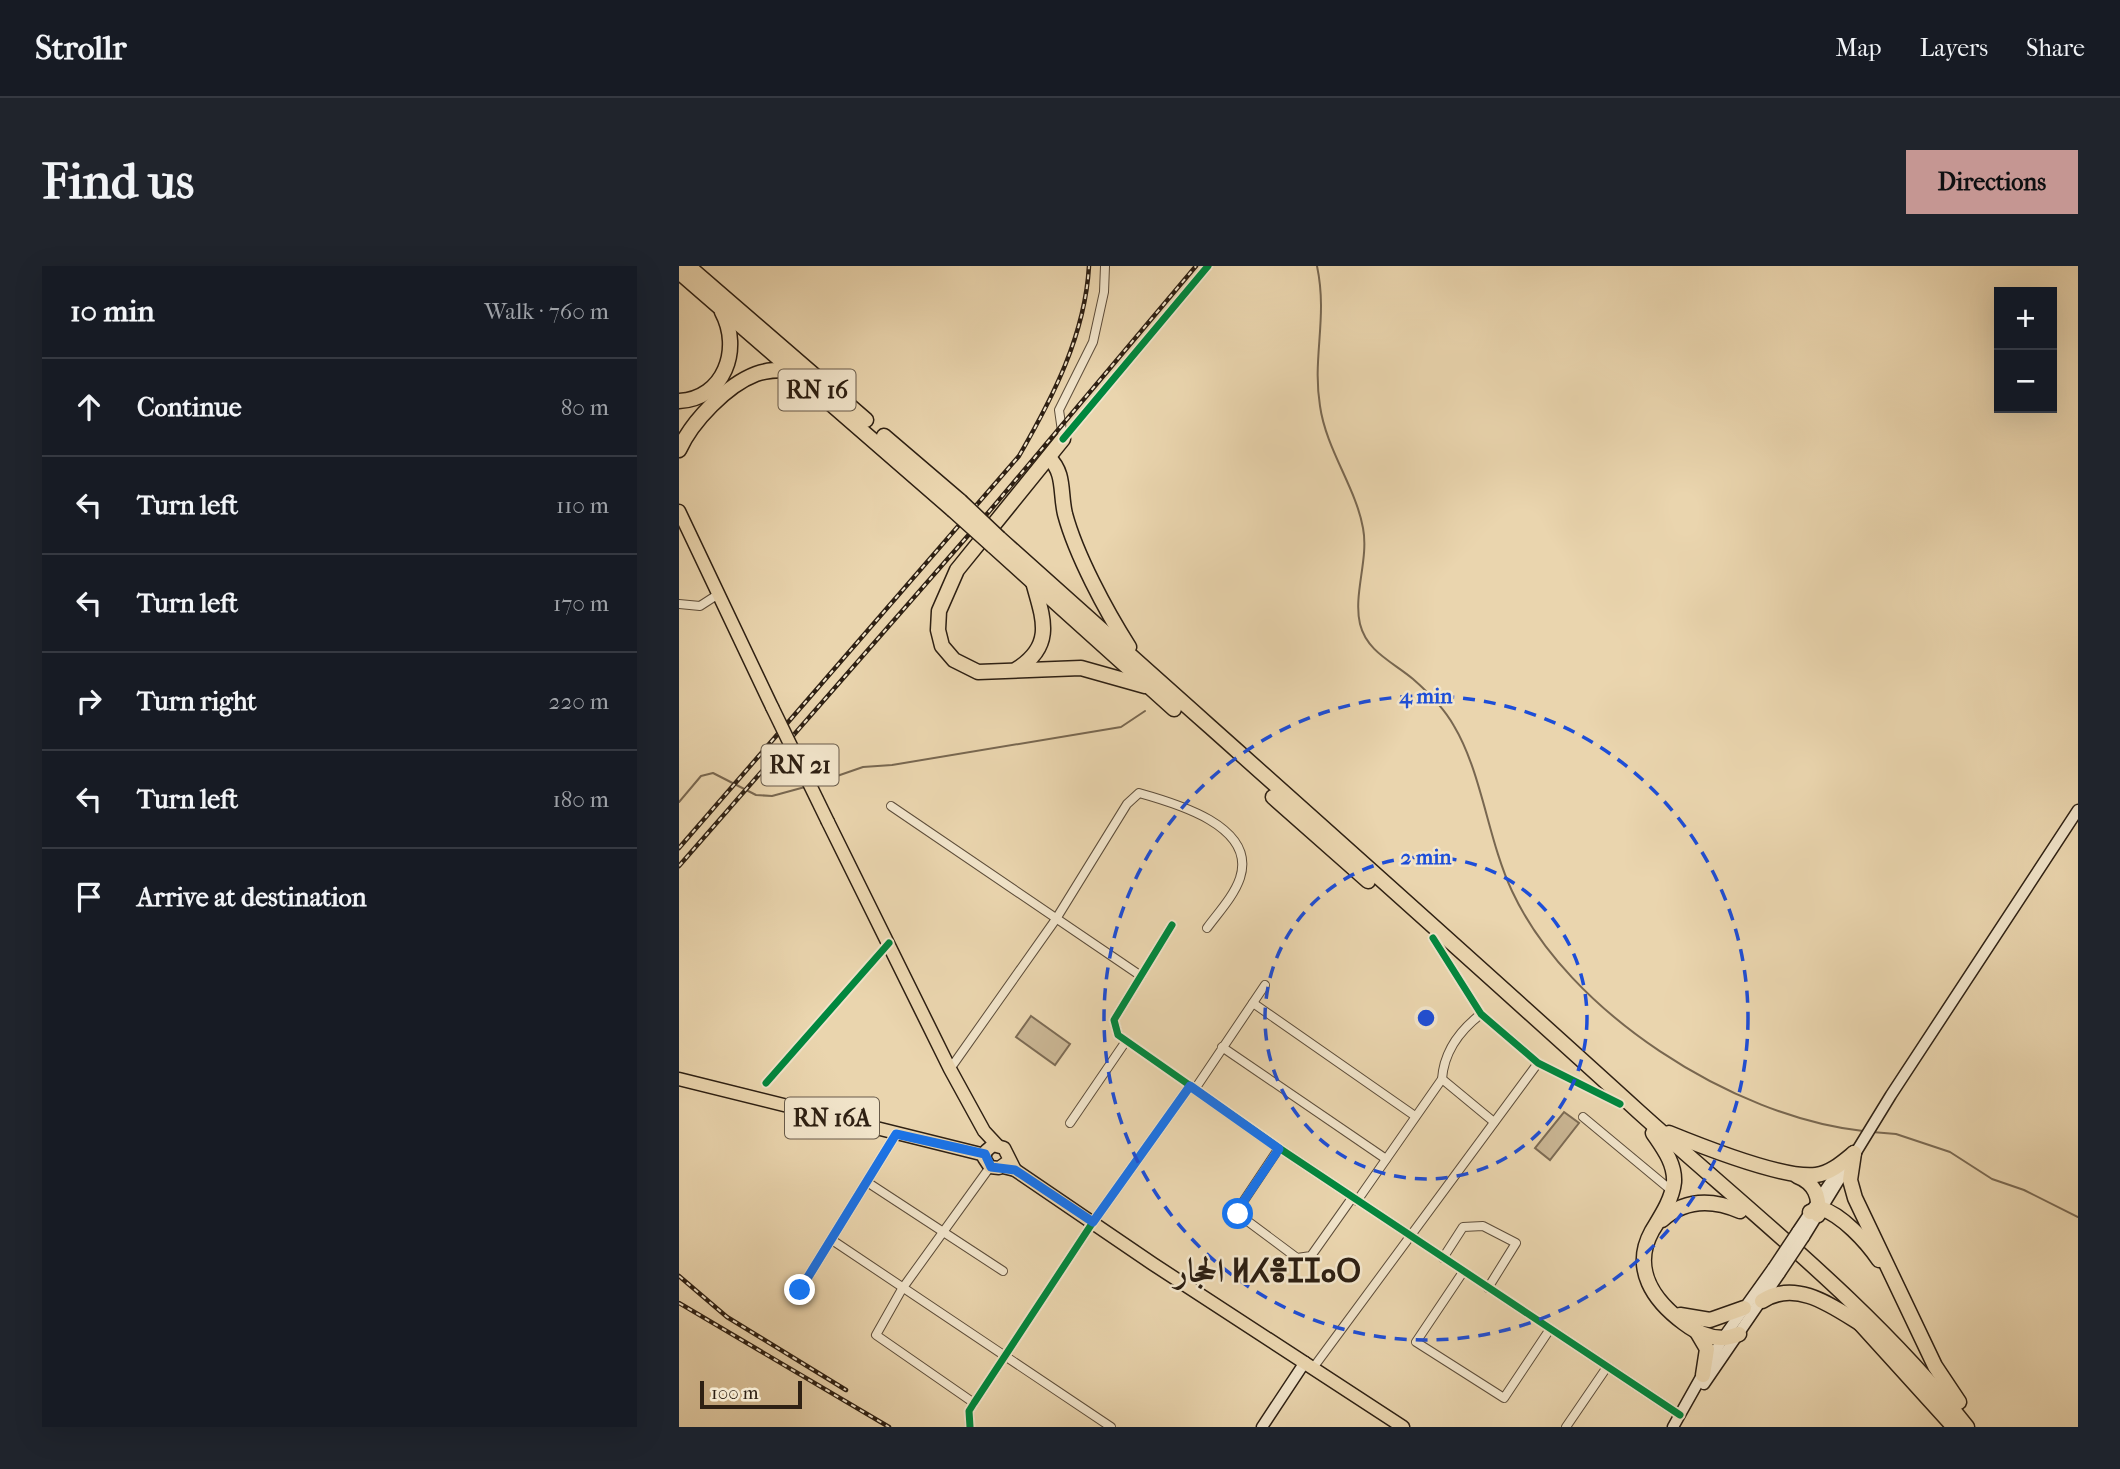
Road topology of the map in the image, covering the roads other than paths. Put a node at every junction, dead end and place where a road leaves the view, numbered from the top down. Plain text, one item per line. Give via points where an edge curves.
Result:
1 (688, 266) edge
2 (697, 266) edge
3 (1105, 266) edge
4 (1208, 266) edge
5 (679, 272) edge
6 (718, 289) junction
7 (720, 308) junction
8 (795, 370) junction
9 (679, 401) edge
10 (1063, 439) junction
11 (679, 450) edge
12 (1049, 458) junction
13 (956, 506) junction
14 (679, 511) edge
15 (996, 542) junction
16 (1032, 581) junction
17 (717, 595) junction
18 (679, 604) edge
19 (1139, 663) junction
20 (1014, 671) junction
21 (1153, 690) junction
22 (891, 806) dead end
23 (2078, 810) edge
24 (1056, 919) junction
25 (1173, 925) dead end
26 (1207, 928) dead end
27 (1433, 938) junction
28 (889, 943) junction
29 (1141, 976) junction
30 (1265, 985) dead end
31 (1253, 1003) junction
32 (1481, 1014) junction
33 (1126, 1041) junction
34 (1222, 1046) junction
35 (1538, 1063) junction
36 (950, 1069) junction
37 (679, 1079) edge
38 (1442, 1079) junction
39 (766, 1083) dead end
40 (1193, 1087) junction
41 (1620, 1104) junction
42 (1415, 1116) junction
43 (1583, 1117) dead end
44 (1494, 1122) junction
45 (1070, 1123) dead end
46 (1652, 1128) junction
47 (896, 1134) junction
48 (1279, 1149) junction
49 (989, 1150) junction
50 (1856, 1151) junction
51 (1386, 1159) junction
52 (1004, 1166) junction
53 (1789, 1173) junction
54 (867, 1182) junction
55 (1672, 1191) junction
56 (1355, 1199) junction
57 (1818, 1209) junction
58 (1740, 1211) junction
59 (1093, 1222) junction
60 (1655, 1226) junction
61 (941, 1233) junction
62 (1410, 1237) junction
63 (832, 1240) junction
64 (1443, 1258) junction
65 (1003, 1271) dead end
66 (1777, 1271) junction
67 (1463, 1272) junction
68 (1488, 1288) junction
69 (902, 1289) junction
70 (800, 1290) dead end
71 (1898, 1291) junction
72 (1762, 1301) junction
73 (1744, 1308) junction
74 (1672, 1313) junction
75 (1861, 1324) junction
76 (1550, 1329) junction
77 (1696, 1331) junction
78 (1739, 1334) junction
79 (1723, 1338) junction
80 (1006, 1356) junction
81 (1309, 1365) junction
82 (1607, 1367) junction
83 (1703, 1375) junction
84 (1692, 1396) junction
85 (974, 1403) junction
86 (1680, 1415) junction
87 (970, 1427) edge
88 (1111, 1427) edge
89 (1262, 1427) edge
90 (1403, 1427) edge
91 (1566, 1427) edge
92 (1673, 1427) edge
93 (1954, 1427) edge
94 (1968, 1427) edge
95 (1976, 1427) edge

1 - 6 highway, RN 16
2 - 6 highway
3 - 10 street via 1103,302 1093,342 1059,410
4 - 10 street
5 - 7 highway, RN 16
6 - 13 highway, RN 16
7 - 8 highway, RN 16
7 - 9 highway via 729,331 725,371 708,392
8 - 11 highway via 768,371 745,379 708,411
8 - 13 highway, RN 16
10 - 12 highway
12 - 19 highway via 1060,472 1066,516 1095,585
12 - 20 highway via 957,570 939,611 942,646 954,660 978,672
13 - 15 highway, RN 16, bridge
14 - 17 main road, RN 21
15 - 16 highway, RN 16
15 - 19 highway, RN 16
16 - 20 highway via 1044,627 1042,640 1039,652
16 - 21 highway, RN 16
17 - 18 street via 700,606
17 - 28 main road, RN 21, bridge
19 - 46 highway, RN 16
20 - 21 highway via 1081,668
21 - 27 highway, RN 16
22 - 24 street
23 - 50 main road
24 - 26 street via 1114,824 1139,793 1184,806 1223,829 1238,847 1239,880
24 - 29 street
24 - 36 street
25 - 29 street
27 - 32 street
27 - 41 highway, RN 16
28 - 36 main road, RN 21
28 - 39 street
29 - 33 street via 1114,1020 1115,1032
30 - 31 street
31 - 34 street
31 - 42 street
32 - 35 street
32 - 38 street via 1453,1042
33 - 40 street
33 - 45 street
34 - 40 street
34 - 51 street
35 - 41 street
35 - 44 street
36 - 49 main road, RN 21 via 984,1131
37 - 47 main road, RN 16A
38 - 42 street
38 - 44 street
40 - 48 street
40 - 59 street
41 - 46 highway, RN 16
42 - 51 street
43 - 55 street
44 - 62 street
46 - 53 highway
46 - 55 highway via 1671,1163
46 - 58 highway, RN 16
46 - 94 highway, RN 16 via 1837,1287 1905,1354
47 - 49 main road, RN 16A
47 - 54 street
48 - 56 street
48 - 56 street via 1238,1214 1297,1258 1311,1256
49 - 52 main road
49 - 52 main road via 1007,1151
50 - 53 highway via 1823,1173
50 - 57 main road
50 - 71 highway via 1850,1174 1853,1194
51 - 56 street
52 - 59 main road
52 - 61 street
53 - 57 highway via 1808,1182
54 - 61 street
54 - 63 street
55 - 60 highway
56 - 62 street
57 - 66 main road, bridge
57 - 71 highway via 1870,1248
58 - 60 highway via 1710,1202 1692,1204 1680,1207
58 - 75 highway, RN 16
59 - 80 street
59 - 81 main road
60 - 74 highway via 1645,1248 1645,1273 1654,1296
61 - 65 street
61 - 69 street
62 - 64 street
62 - 81 street
63 - 69 street
63 - 70 street
64 - 67 street
64 - 68 street via 1462,1227 1483,1226 1516,1243
66 - 72 main road
66 - 73 main road
67 - 68 street
67 - 76 street via 1416,1342 1504,1398
68 - 76 street
69 - 80 street
69 - 85 street via 877,1337
71 - 95 highway via 1935,1366
72 - 75 highway via 1799,1293
72 - 78 main road
73 - 74 highway via 1705,1320
73 - 79 main road
74 - 77 highway
75 - 93 highway, RN 16
76 - 82 street
77 - 79 highway
77 - 83 highway via 1707,1349
78 - 79 highway
78 - 84 main road
79 - 83 main road
80 - 85 street
80 - 88 street
81 - 89 main road
81 - 90 main road
82 - 86 street
82 - 91 street
83 - 84 main road
84 - 86 main road
85 - 87 street via 969,1411
86 - 92 main road

